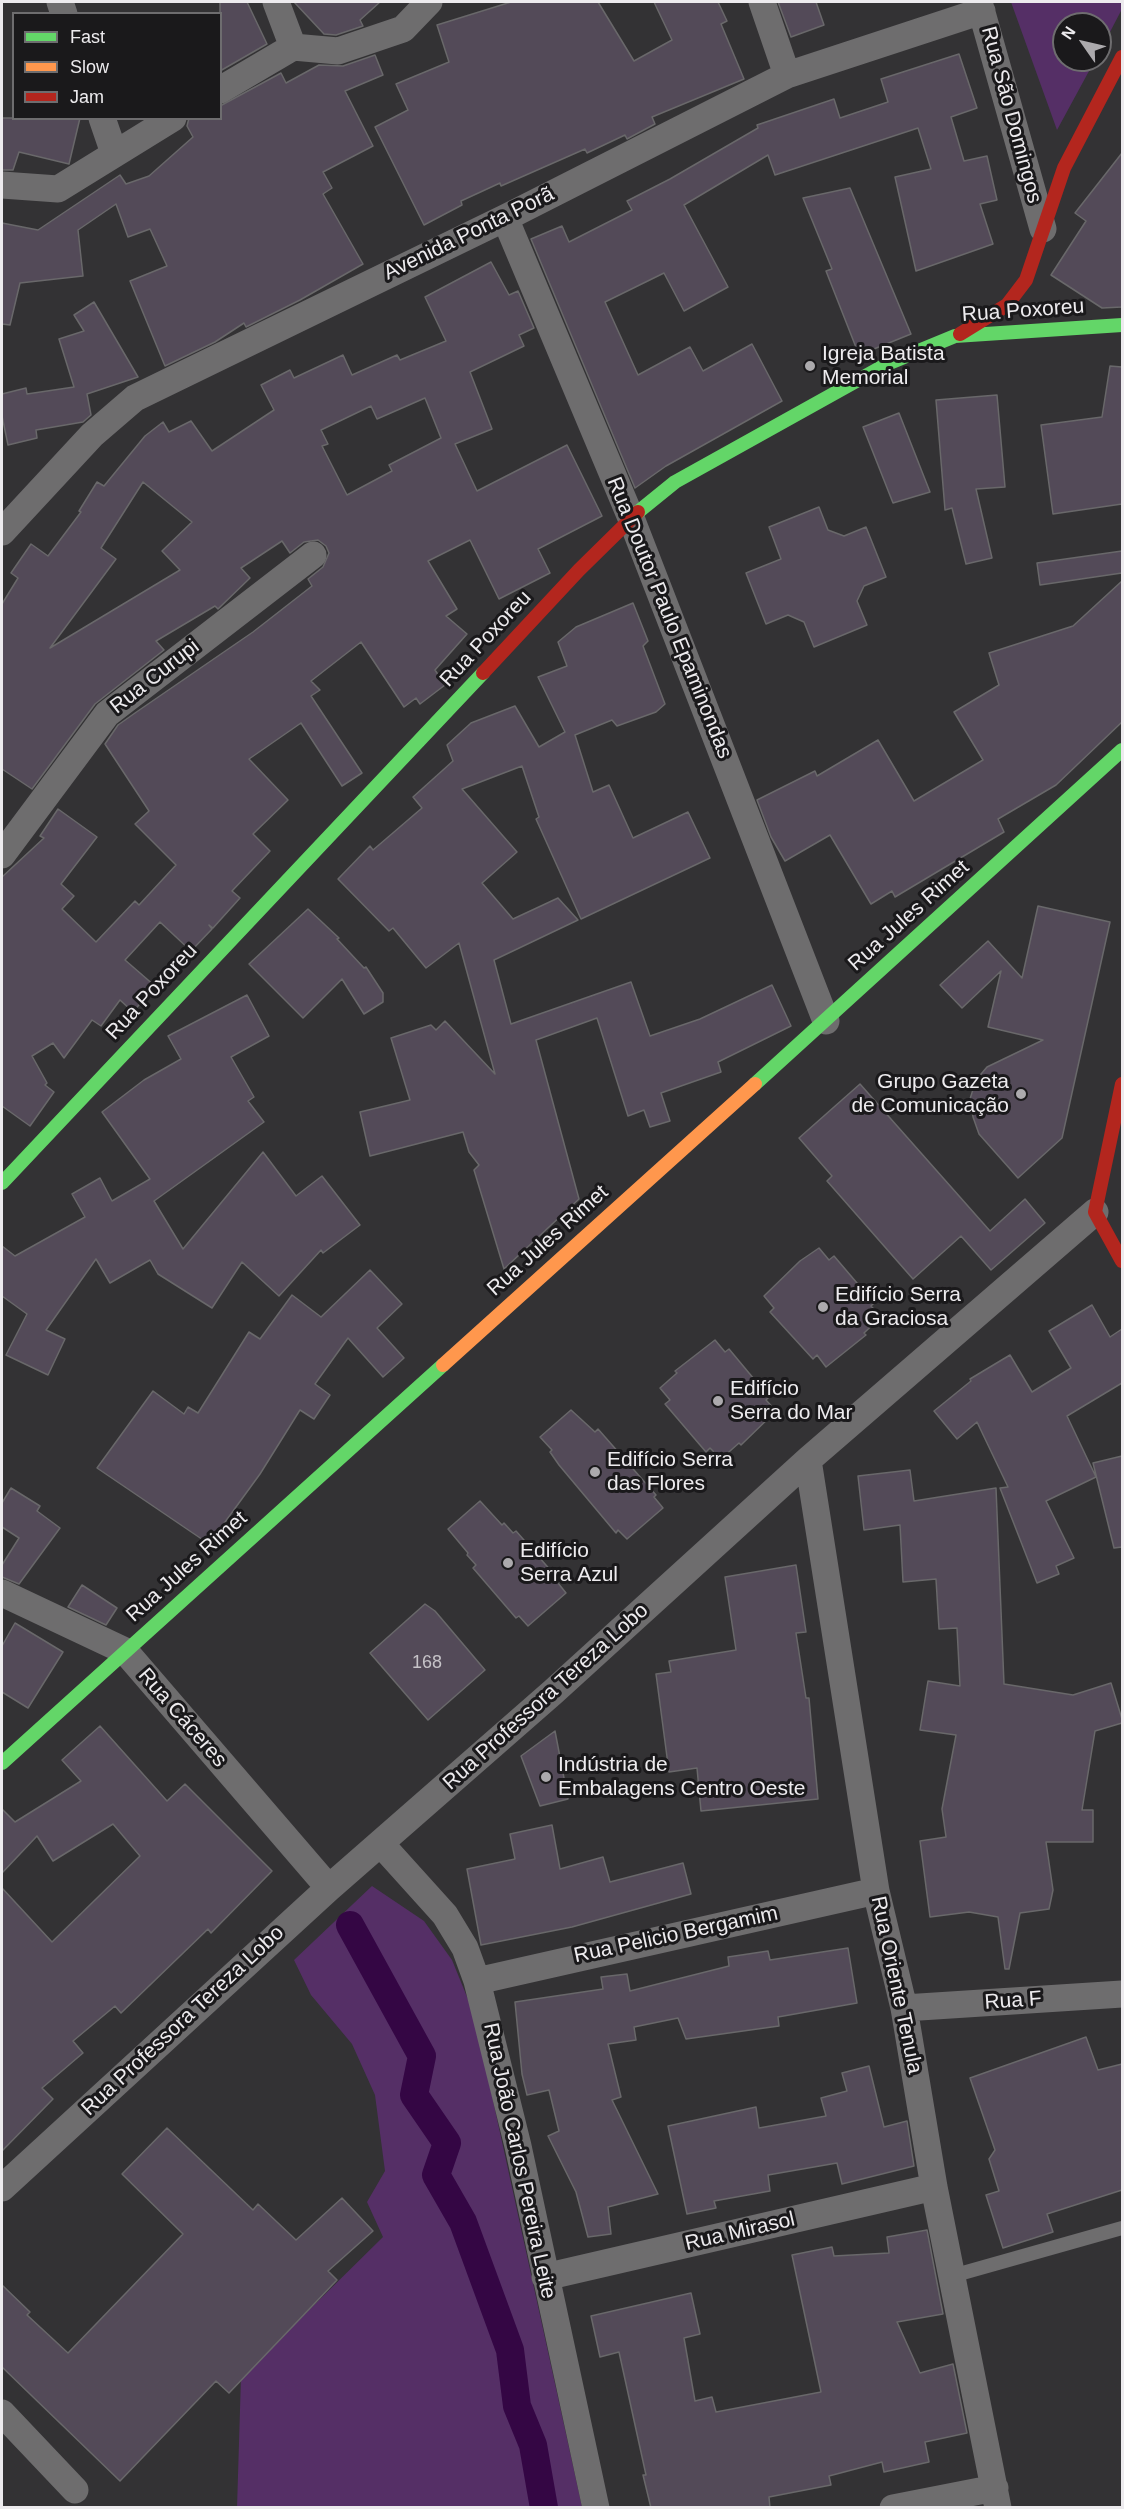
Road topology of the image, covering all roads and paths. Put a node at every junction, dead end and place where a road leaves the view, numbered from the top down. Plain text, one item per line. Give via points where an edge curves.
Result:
1 (276, 2) edge
2 (429, 2) edge
3 (762, 2) edge
4 (981, 6) edge
5 (293, 47) junction
6 (1122, 57) edge
7 (787, 75) junction
8 (222, 89) edge
9 (103, 120) edge
10 (170, 120) edge
11 (114, 153) junction
12 (2, 185) edge
13 (505, 218) junction
14 (1043, 229) junction
15 (1122, 325) edge
16 (955, 336) junction
17 (631, 518) junction
18 (2, 532) edge
19 (313, 555) dead end
20 (1122, 750) edge
21 (2, 855) edge
22 (826, 1021) junction
23 (1122, 1084) edge
24 (2, 1183) edge
25 (1095, 1212) junction
26 (1122, 1261) edge
27 (808, 1460) junction
28 (2, 1593) edge
29 (125, 1651) junction
30 (2, 1763) edge
31 (381, 1844) junction
32 (329, 1888) junction
33 (876, 1891) junction
34 (477, 1982) junction
35 (1122, 1994) edge
36 (904, 2008) junction
37 (934, 2187) junction
38 (2, 2188) edge
39 (1122, 2228) edge
40 (952, 2276) junction
41 (545, 2277) junction
42 (2, 2413) edge
43 (75, 2490) dead end
44 (996, 2498) edge
45 (596, 2508) edge
46 (893, 2508) edge

1 - 5 street
2 - 5 street via 403,29 338,51
3 - 7 street
4 - 7 street, Avenida Ponta Porã
4 - 14 street, Rua São Domingos
5 - 8 street
6 - 14 street via 1059,177
7 - 13 street, Avenida Ponta Porã
9 - 11 street
10 - 11 street
11 - 12 street via 58,189
13 - 17 street, Rua Doutor Paulo Epaminondas
13 - 18 street, Avenida Ponta Porã via 135,398 92,435
14 - 16 street via 1033,266 1019,293 1001,311
15 - 16 street, Rua Poxoreu
16 - 17 street, Rua Poxoreu via 887,364 675,482
17 - 22 street, Rua Doutor Paulo Epaminondas
17 - 24 street, Rua Poxoreu
19 - 21 street, Rua Curupi via 107,714
20 - 22 street, Rua Jules Rimet
22 - 29 street, Rua Jules Rimet
23 - 25 street
25 - 26 street
25 - 27 street, Rua Professora Tereza Lobo
27 - 31 street, Rua Professora Tereza Lobo
27 - 33 street, Rua Oriente Tenula
28 - 29 street, Rua Cáceres
29 - 30 street, Rua Jules Rimet
29 - 32 street, Rua Cáceres
31 - 32 street, Rua Professora Tereza Lobo
31 - 34 street, Rua João Carlos Pereira Leite via 445,1915 465,1948
32 - 38 street, Rua Professora Tereza Lobo
33 - 34 street, Rua Pelicio Bergamim
33 - 36 street, Rua Oriente Tenula
34 - 41 street, Rua João Carlos Pereira Leite
35 - 36 street, Rua F
36 - 37 street, Rua Oriente Tenula
37 - 40 street, Rua Oriente Tenula
37 - 41 street, Rua Mirasol
39 - 40 lane
40 - 44 street, Rua Oriente Tenula
41 - 45 street, Rua João Carlos Pereira Leite
42 - 43 street
44 - 46 street

